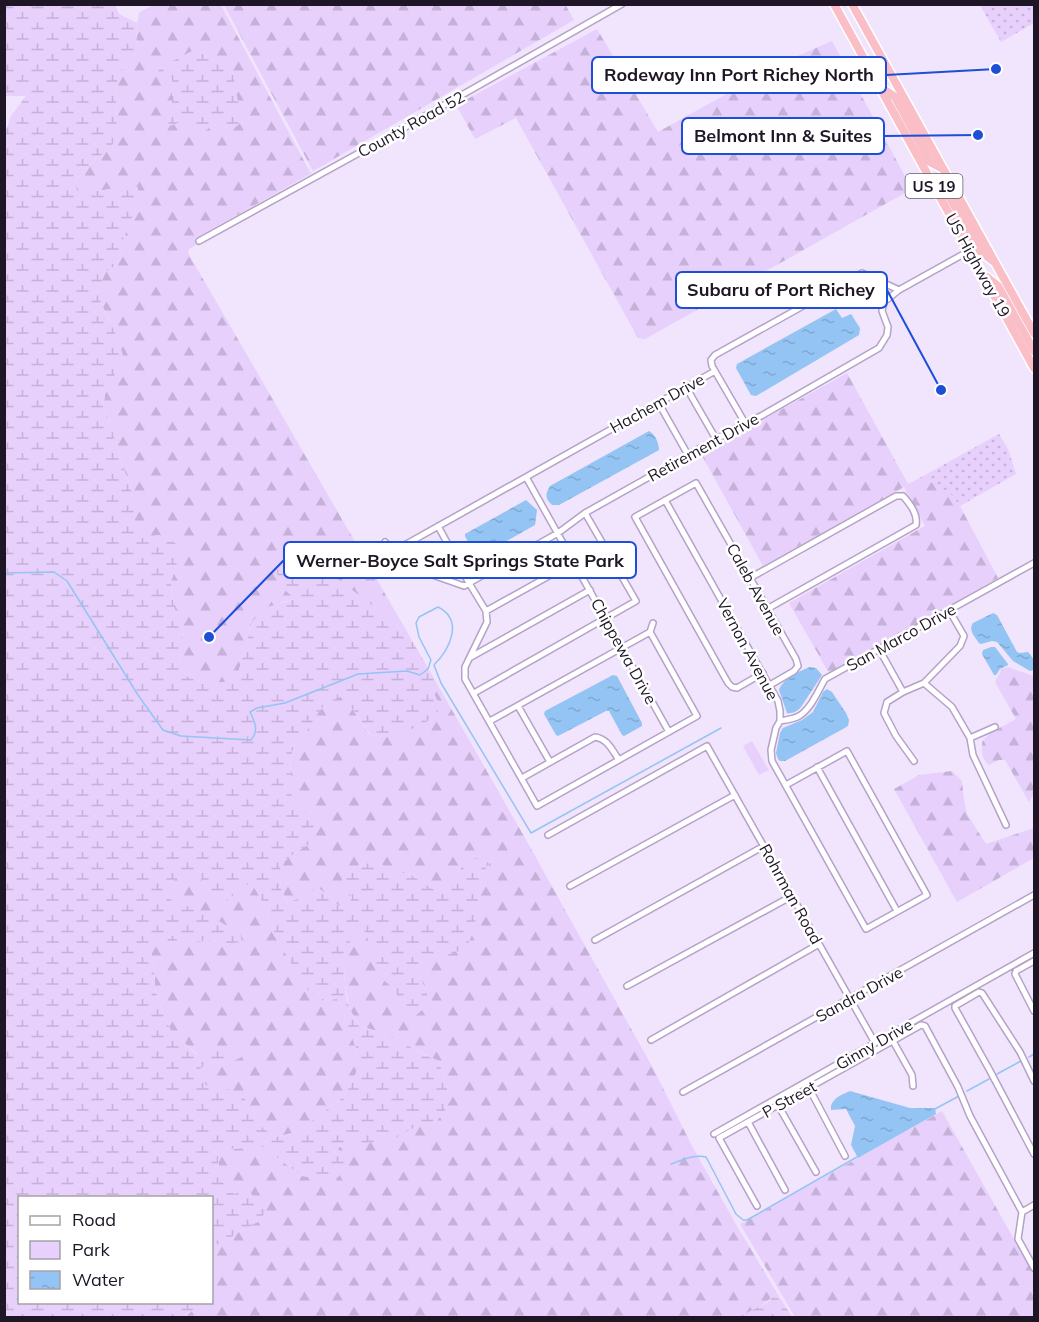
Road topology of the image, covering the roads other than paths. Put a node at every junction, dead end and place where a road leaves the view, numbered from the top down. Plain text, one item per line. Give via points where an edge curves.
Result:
1 (622, 4) edge
2 (834, 4) edge
3 (852, 4) edge
4 (879, 86) junction
5 (944, 170) junction
6 (934, 185) junction
7 (199, 241) dead end
8 (969, 251) junction
9 (996, 263) junction
10 (982, 272) junction
11 (898, 290) junction
12 (1035, 333) edge
13 (1035, 351) edge
14 (1035, 368) edge
15 (715, 371) junction
16 (686, 387) junction
17 (658, 402) junction
18 (745, 423) junction
19 (716, 439) junction
20 (688, 455) junction
21 (526, 477) junction
22 (665, 500) junction
23 (585, 513) junction
24 (438, 526) junction
25 (558, 533) junction
26 (385, 542) dead end
27 (394, 551) junction
28 (574, 562) junction
29 (1035, 563) edge
30 (750, 578) junction
31 (469, 583) junction
32 (590, 590) junction
33 (767, 609) junction
34 (949, 610) junction
35 (486, 611) junction
36 (606, 619) junction
37 (653, 623) dead end
38 (650, 632) junction
39 (622, 647) junction
40 (879, 649) junction
41 (470, 658) junction
42 (763, 673) junction
43 (924, 682) junction
44 (770, 685) junction
45 (903, 692) junction
46 (474, 693) junction
47 (518, 706) junction
48 (490, 721) junction
49 (780, 721) junction
50 (995, 727) dead end
51 (669, 732) junction
52 (970, 738) junction
53 (619, 760) junction
54 (914, 761) dead end
55 (550, 762) junction
56 (817, 767) junction
57 (522, 778) junction
58 (786, 785) junction
59 (735, 795) junction
60 (1006, 825) dead end
61 (548, 835) dead end
62 (764, 846) junction
63 (570, 886) dead end
64 (1035, 895) edge
65 (792, 896) junction
66 (897, 912) junction
67 (595, 939) dead end
68 (819, 944) junction
69 (1035, 953) edge
70 (1035, 961) edge
71 (627, 986) dead end
72 (850, 999) junction
73 (1035, 1011) edge
74 (651, 1040) dead end
75 (893, 1041) junction
76 (875, 1043) junction
77 (1035, 1081) edge
78 (913, 1086) dead end
79 (809, 1088) junction
80 (682, 1092) dead end
81 (778, 1105) junction
82 (748, 1122) junction
83 (717, 1136) junction
84 (1035, 1154) edge
85 (845, 1156) dead end
86 (816, 1172) dead end
87 (785, 1190) dead end
88 (1035, 1205) edge
89 (757, 1206) dead end
90 (1022, 1212) junction
91 (1035, 1268) edge

1 - 7 street, County Road 52
2 - 4 highway, US Highway 19 / US 19
3 - 5 highway, US Highway 19 / US 19
4 - 5 highway via 895,97 930,162
4 - 6 highway, US Highway 19 / US 19
5 - 9 highway, US Highway 19 / US 19
6 - 8 highway, US Highway 19 / US 19
6 - 9 highway via 949,196 980,250
8 - 10 highway, US Highway 19 / US 19
8 - 11 street
9 - 12 highway, US Highway 19 / US 19
10 - 13 highway via 998,286
10 - 14 highway, US Highway 19 / US 19
11 - 15 street, Hachem Drive via 862,273 715,356 711,360
11 - 18 street, Retirement Drive via 884,302 882,311 888,327 879,348
15 - 16 street, Hachem Drive
15 - 18 street
16 - 17 street, Hachem Drive
16 - 19 street
17 - 20 street
17 - 21 street, Hachem Drive
18 - 19 street, Retirement Drive
19 - 20 street, Retirement Drive
20 - 23 street, Retirement Drive
21 - 24 street, Hachem Drive
21 - 25 street, Chippewa Drive
22 - 30 street, Caleb Avenue via 696,483
22 - 42 street, Vernon Avenue
22 - 42 street via 635,517 728,683 737,688
23 - 25 street, Retirement Drive
23 - 36 street via 636,601
24 - 27 street, Hachem Drive
24 - 31 street
25 - 28 street, Chippewa Drive
25 - 31 street, Retirement Drive
26 - 27 street
27 - 31 street via 401,564 464,586
28 - 32 street, Chippewa Drive
28 - 35 street
29 - 34 street, San Marco Drive
30 - 33 street, Caleb Avenue
30 - 33 street via 896,496 903,496 911,506 916,525
31 - 35 street
32 - 36 street, Chippewa Drive
32 - 41 street
33 - 44 street, Caleb Avenue via 798,666
34 - 40 street, San Marco Drive
34 - 43 street via 964,636 955,652
35 - 41 street via 487,622
36 - 39 street, Chippewa Drive
36 - 46 street
37 - 38 street
38 - 39 street
38 - 51 street via 697,716
39 - 47 street
39 - 51 street, Chippewa Drive
40 - 45 street
40 - 49 street, San Marco Drive via 825,679 807,710
41 - 46 street via 465,679
42 - 44 street, Vernon Avenue
43 - 45 street
43 - 52 street via 952,707
44 - 49 street, Vernon Avenue via 778,700
45 - 54 street via 887,702 884,713
46 - 48 street
47 - 48 street
47 - 55 street
48 - 57 street
49 - 58 street, Vernon Avenue via 771,750 772,761
50 - 52 street
51 - 53 street
52 - 60 street
53 - 55 street via 607,741 595,737
53 - 57 street via 537,806
55 - 57 street
56 - 58 street
56 - 66 street
56 - 66 street via 847,751 927,895
58 - 66 street, Vernon Avenue via 866,929
59 - 61 street, Rohrman Road via 707,746
59 - 62 street, Rohrman Road
59 - 63 street
62 - 65 street, Rohrman Road
62 - 67 street
64 - 72 street, Sandra Drive
65 - 68 street, Rohrman Road
65 - 71 street
68 - 72 street, Rohrman Road
68 - 74 street
69 - 76 street, Ginny Drive
70 - 73 street via 1015,972
72 - 76 street, Rohrman Road
72 - 80 street, Sandra Drive
75 - 78 street via 912,1075
75 - 79 street, P Street
75 - 90 street, P Street via 923,1025
76 - 83 street, Ginny Drive
77 - 84 street via 981,992 955,1007
79 - 81 street, P Street
79 - 85 street
81 - 82 street, P Street
81 - 86 street
82 - 83 street, P Street
82 - 87 street
83 - 89 street
88 - 90 street
90 - 91 street via 1018,1239

